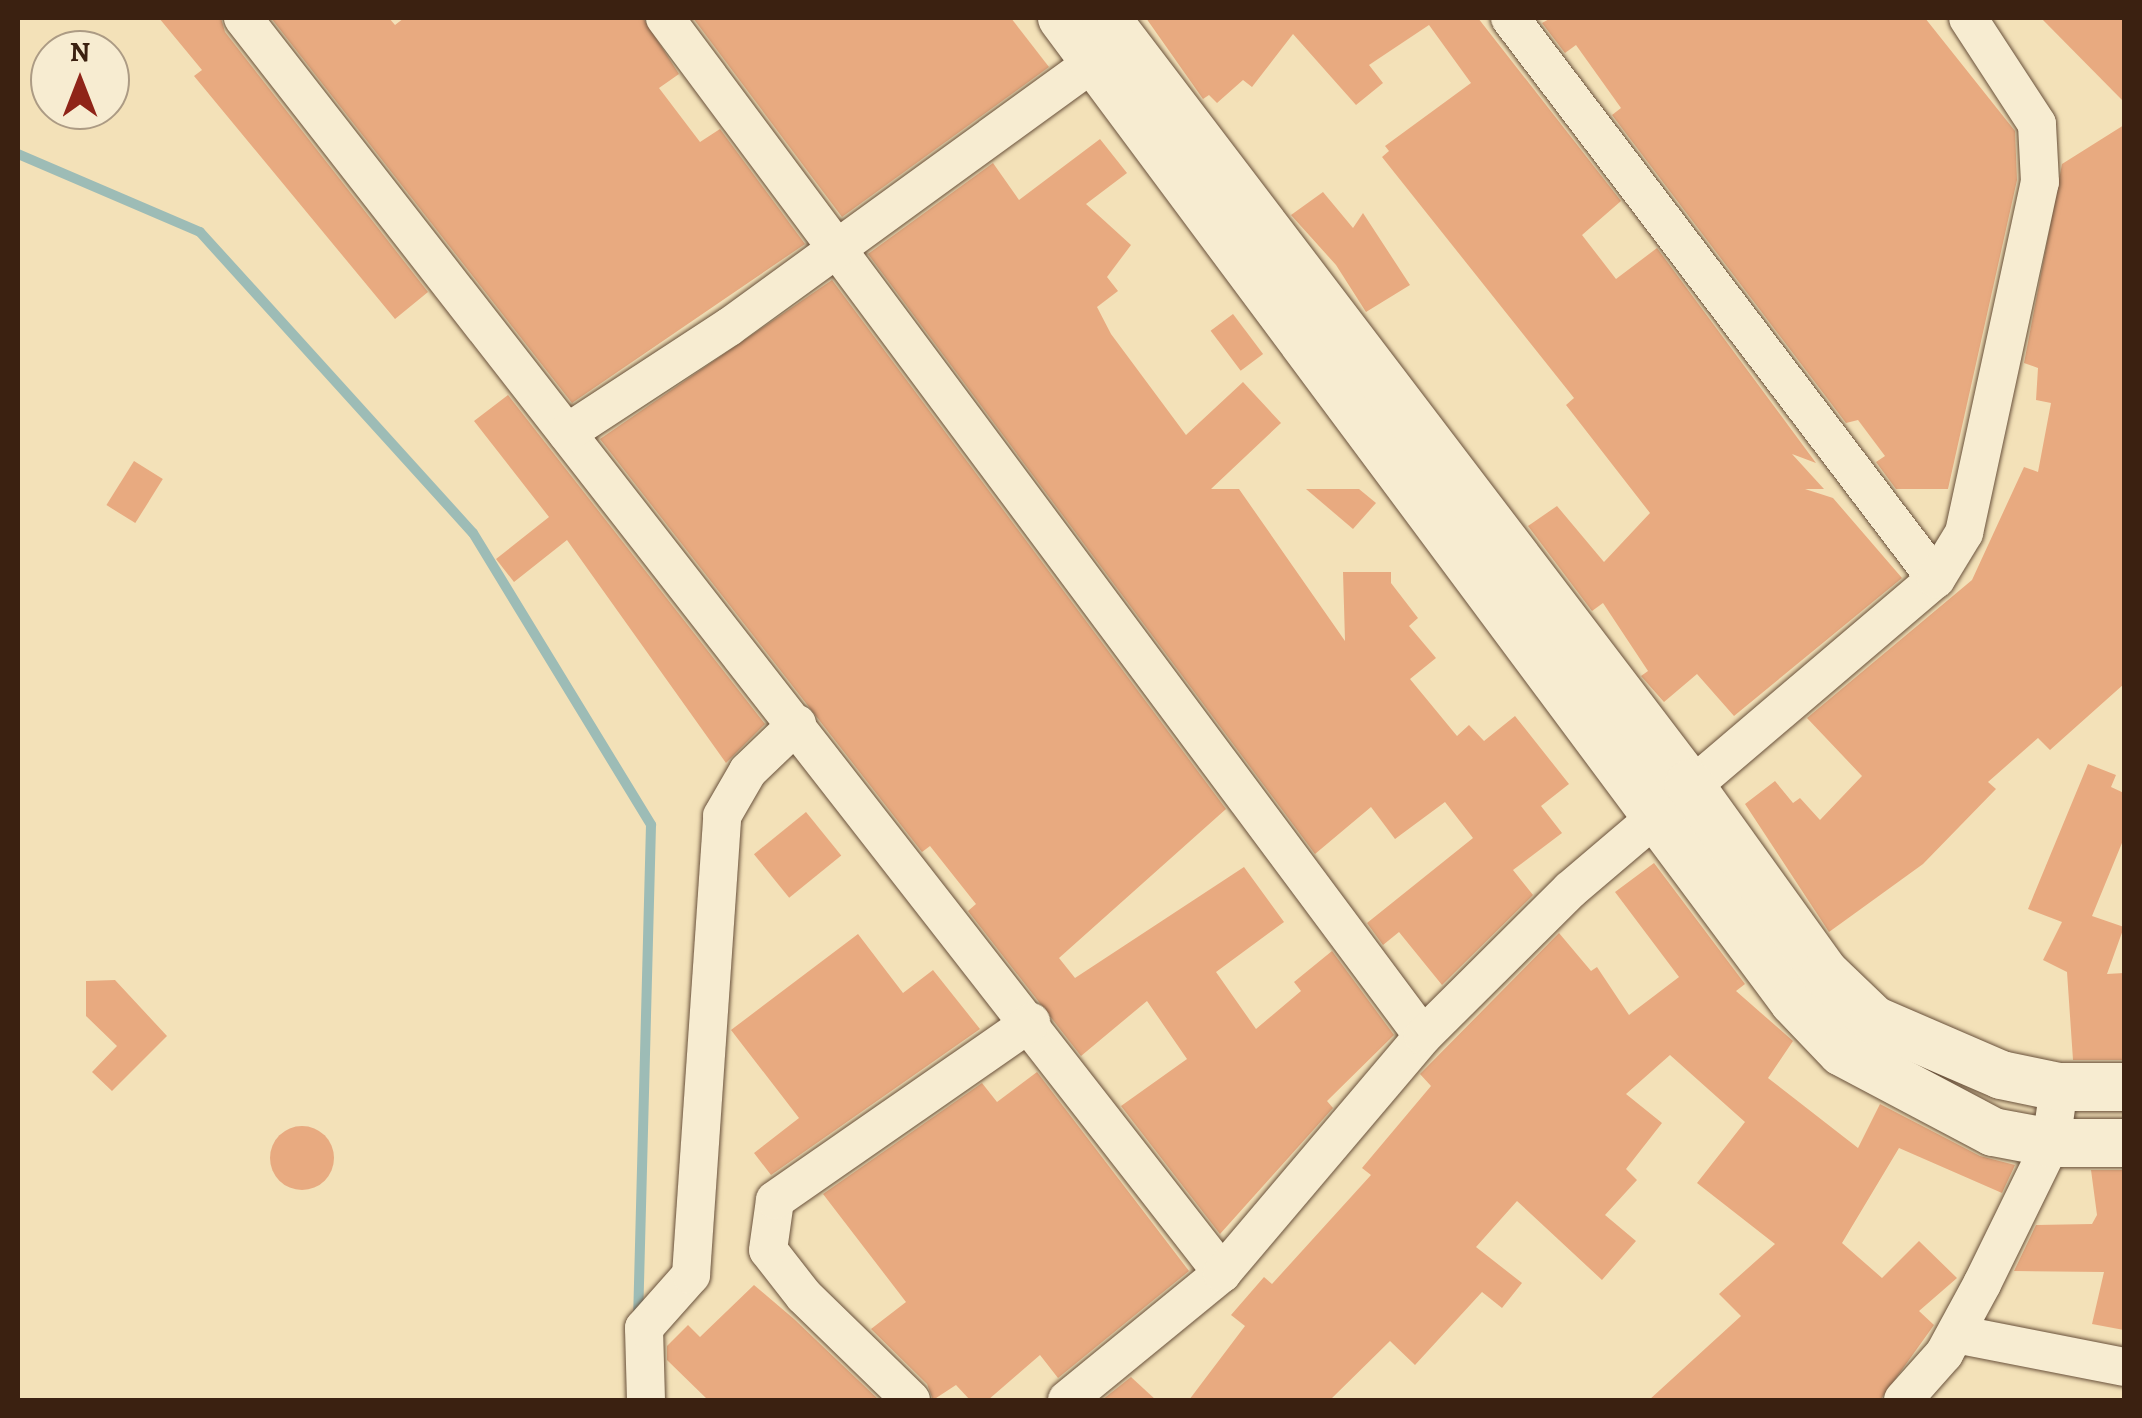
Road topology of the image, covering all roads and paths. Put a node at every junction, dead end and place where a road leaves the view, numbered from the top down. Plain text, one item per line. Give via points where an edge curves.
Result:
1 (243, 18) edge
2 (665, 18) edge
3 (1062, 18) edge
4 (1510, 18) edge
5 (1968, 18) edge
6 (1108, 40) edge
7 (834, 248) junction
8 (567, 434) junction
9 (1936, 580) junction
10 (796, 724) junction
11 (1672, 799) junction
12 (1031, 1022) junction
13 (1423, 1036) junction
14 (2059, 1087) junction
15 (2124, 1087) edge
16 (2050, 1142) junction
17 (2124, 1143) edge
18 (1222, 1273) junction
19 (1956, 1334) junction
20 (2124, 1367) edge
21 (646, 1400) edge
22 (911, 1400) edge
23 (1067, 1400) edge
24 (1903, 1400) edge

1 - 8 street
2 - 7 street
3 - 6 street
4 - 9 street
5 - 9 street via 2037,124 2040,182 1964,533
6 - 7 street
6 - 11 street
7 - 8 street
7 - 13 street via 986,441
8 - 10 street
9 - 11 street
10 - 12 street
10 - 21 street via 748,771 722,816 691,1275 644,1328
11 - 13 street
11 - 14 street via 1874,1020 2001,1075
11 - 16 street via 1794,1002 1842,1052 1993,1132
12 - 18 street
12 - 22 street via 774,1200 768,1250 804,1296
13 - 18 street
14 - 15 street
14 - 16 street
16 - 17 street
16 - 19 street
18 - 23 street
19 - 20 street
19 - 24 street

